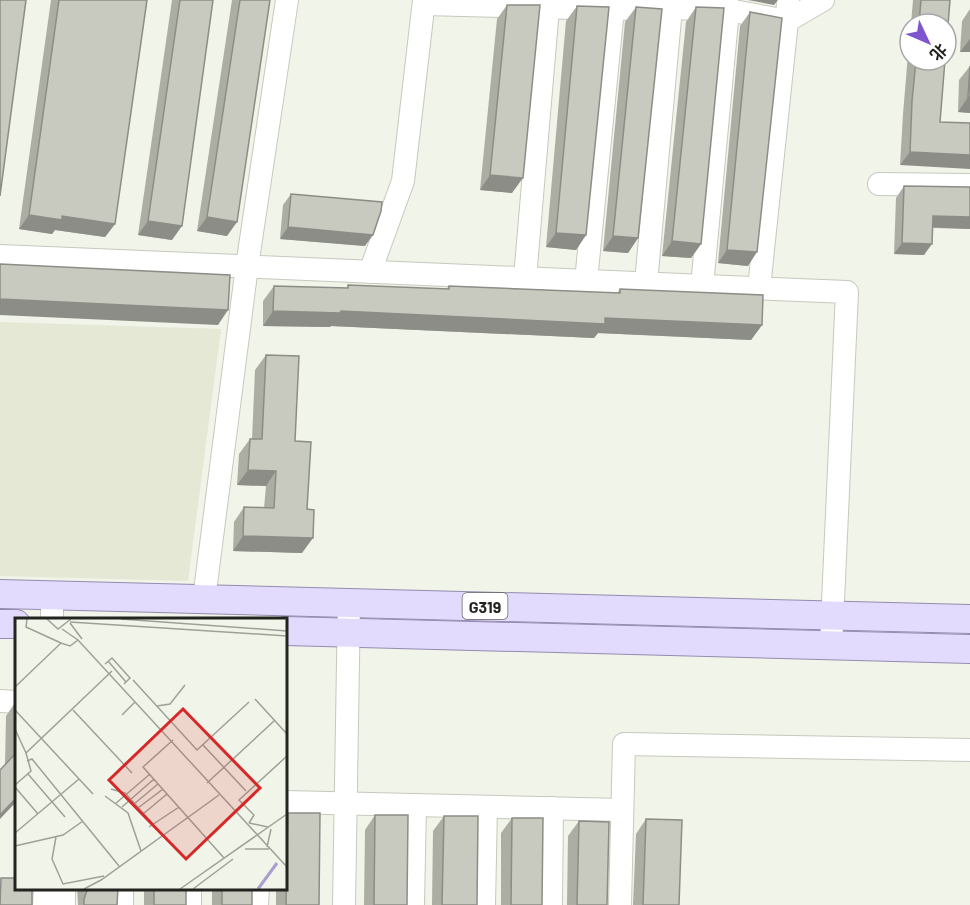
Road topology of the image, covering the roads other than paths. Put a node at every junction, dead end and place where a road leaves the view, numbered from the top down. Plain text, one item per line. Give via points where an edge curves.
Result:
1 (287, 0) edge
2 (823, 0) edge
3 (424, 2) edge
4 (728, 5) edge
5 (548, 8) junction
6 (671, 8) junction
7 (613, 9) junction
8 (788, 10) edge
9 (879, 184) dead end
10 (970, 185) edge
11 (0, 256) edge
12 (247, 266) junction
13 (370, 272) junction
14 (525, 278) junction
15 (586, 281) junction
16 (646, 283) junction
17 (702, 286) junction
18 (759, 288) junction
19 (0, 594) edge
20 (204, 599) junction
21 (349, 602) junction
22 (52, 608) edge
23 (833, 615) junction
24 (970, 619) edge
25 (286, 631) edge
26 (349, 633) junction
27 (831, 646) junction
28 (970, 650) edge
29 (0, 701) edge
30 (15, 702) edge
31 (970, 750) edge
32 (286, 802) edge
33 (345, 804) junction
34 (416, 805) junction
35 (486, 807) junction
36 (552, 808) junction
37 (622, 810) junction
38 (45, 890) edge
39 (258, 890) edge
40 (44, 905) edge
41 (257, 905) edge
42 (344, 905) edge
43 (414, 905) edge
44 (484, 905) edge
45 (551, 905) edge
46 (620, 905) edge

1 - 12 street
2 - 8 street
3 - 5 street
3 - 13 street via 403,182
4 - 6 street
4 - 8 street
4 - 17 street
5 - 7 street
5 - 14 street
6 - 7 street
6 - 16 street
7 - 15 street
8 - 18 street
9 - 10 street
11 - 12 street
12 - 13 street
12 - 20 street
13 - 14 street
14 - 15 street
15 - 16 street
16 - 17 street
17 - 18 street
18 - 23 street via 847,292
19 - 22 main road, G319
20 - 21 main road, G319
20 - 22 main road, G319
21 - 23 main road, G319
21 - 26 street
23 - 24 main road, G319
23 - 27 street
25 - 26 main road, G319
26 - 27 main road, G319
26 - 33 street
27 - 28 main road, G319
29 - 30 street
31 - 37 street via 624,744
32 - 33 street
33 - 34 street
33 - 42 street
34 - 35 street
34 - 43 street
35 - 36 street
35 - 44 street
36 - 37 street
36 - 45 street
37 - 46 street
38 - 40 street
39 - 41 street

